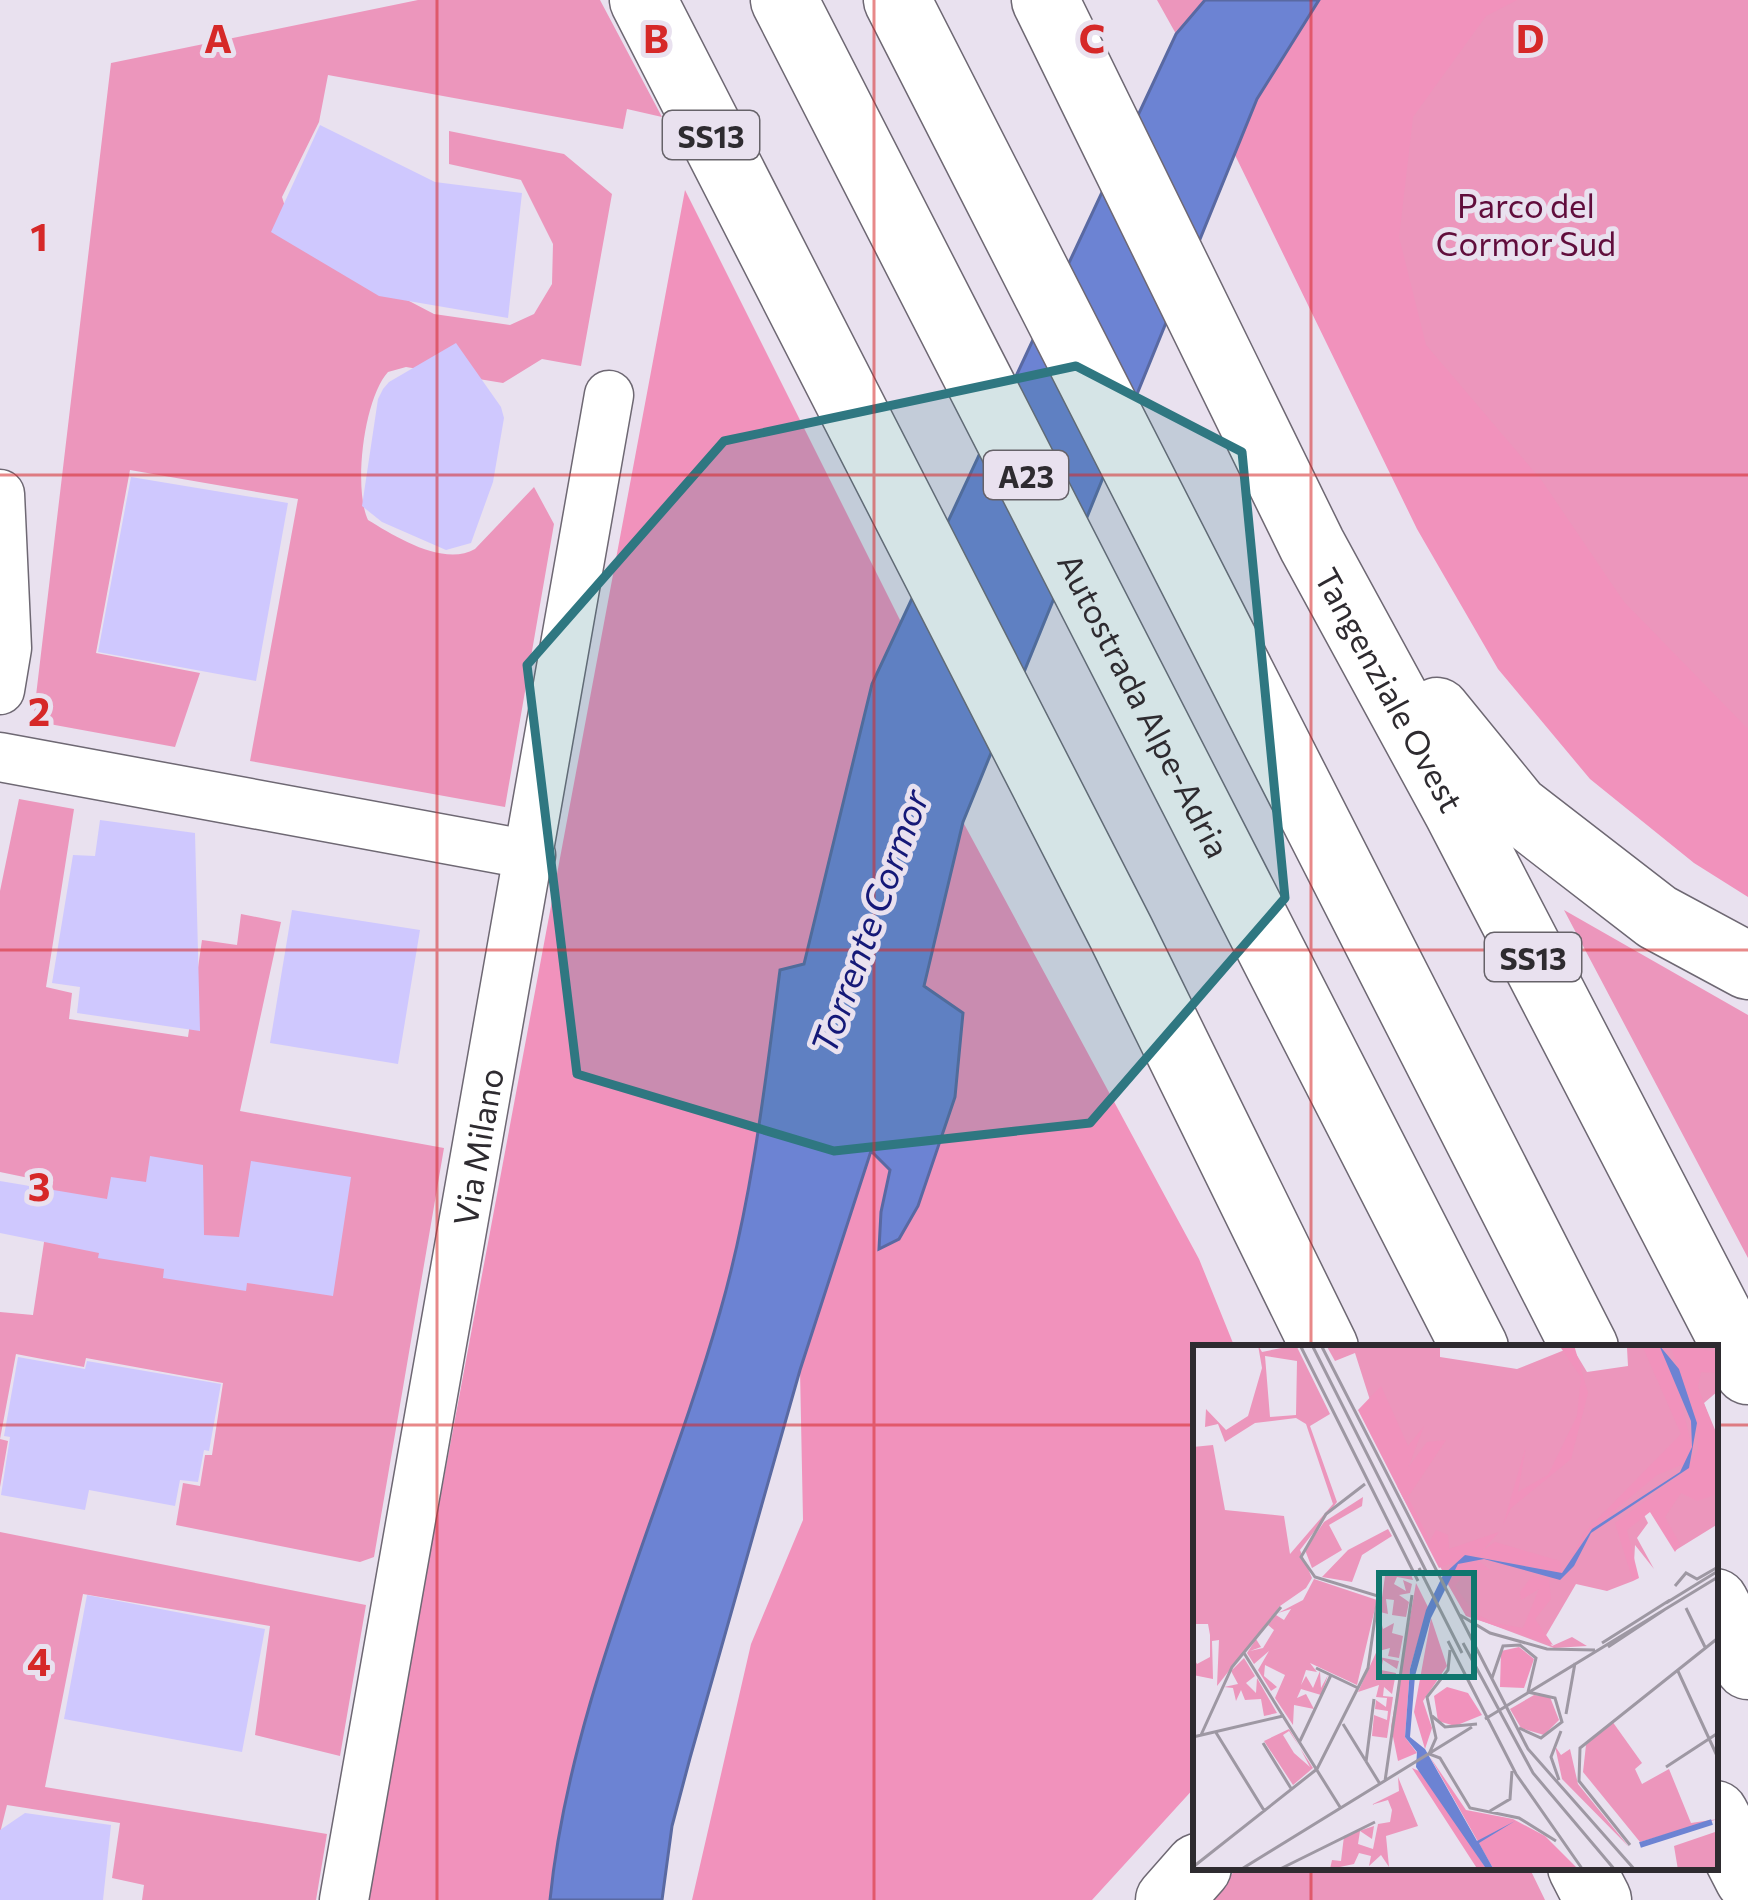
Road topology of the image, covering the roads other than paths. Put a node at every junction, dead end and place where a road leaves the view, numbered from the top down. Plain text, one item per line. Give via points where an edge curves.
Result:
1 (643, 0) edge
2 (784, 0) edge
3 (1045, 0) edge
4 (903, 14) edge
5 (609, 394) dead end
6 (0, 494) edge
7 (1312, 545) junction
8 (0, 690) edge
9 (0, 758) edge
10 (530, 855) junction
11 (1748, 966) edge
12 (1210, 1114) junction
13 (1290, 1345) edge
14 (1324, 1345) edge
15 (1473, 1345) edge
16 (1583, 1345) edge
17 (1748, 1371) edge
18 (1718, 1608) edge
19 (1748, 1666) edge
20 (1718, 1820) edge
21 (1195, 1870) edge
22 (1583, 1870) edge
23 (1748, 1878) edge
24 (344, 1900) edge
25 (1169, 1900) edge
26 (1598, 1900) edge

1 - 12 highway, SS13
2 - 15 highway, Autostrada Alpe-Adria / A23
3 - 7 highway, Tangenziale Ovest / SS13
4 - 16 highway
5 - 10 street, Via Milano
6 - 8 street via 7,648
7 - 11 highway via 1516,808 1657,916
7 - 17 highway, Tangenziale Ovest / SS13
9 - 10 street
10 - 24 street, Via Milano
12 - 13 highway, SS13
12 - 14 highway, SS13
18 - 19 highway
20 - 23 highway
21 - 25 highway
22 - 26 highway

